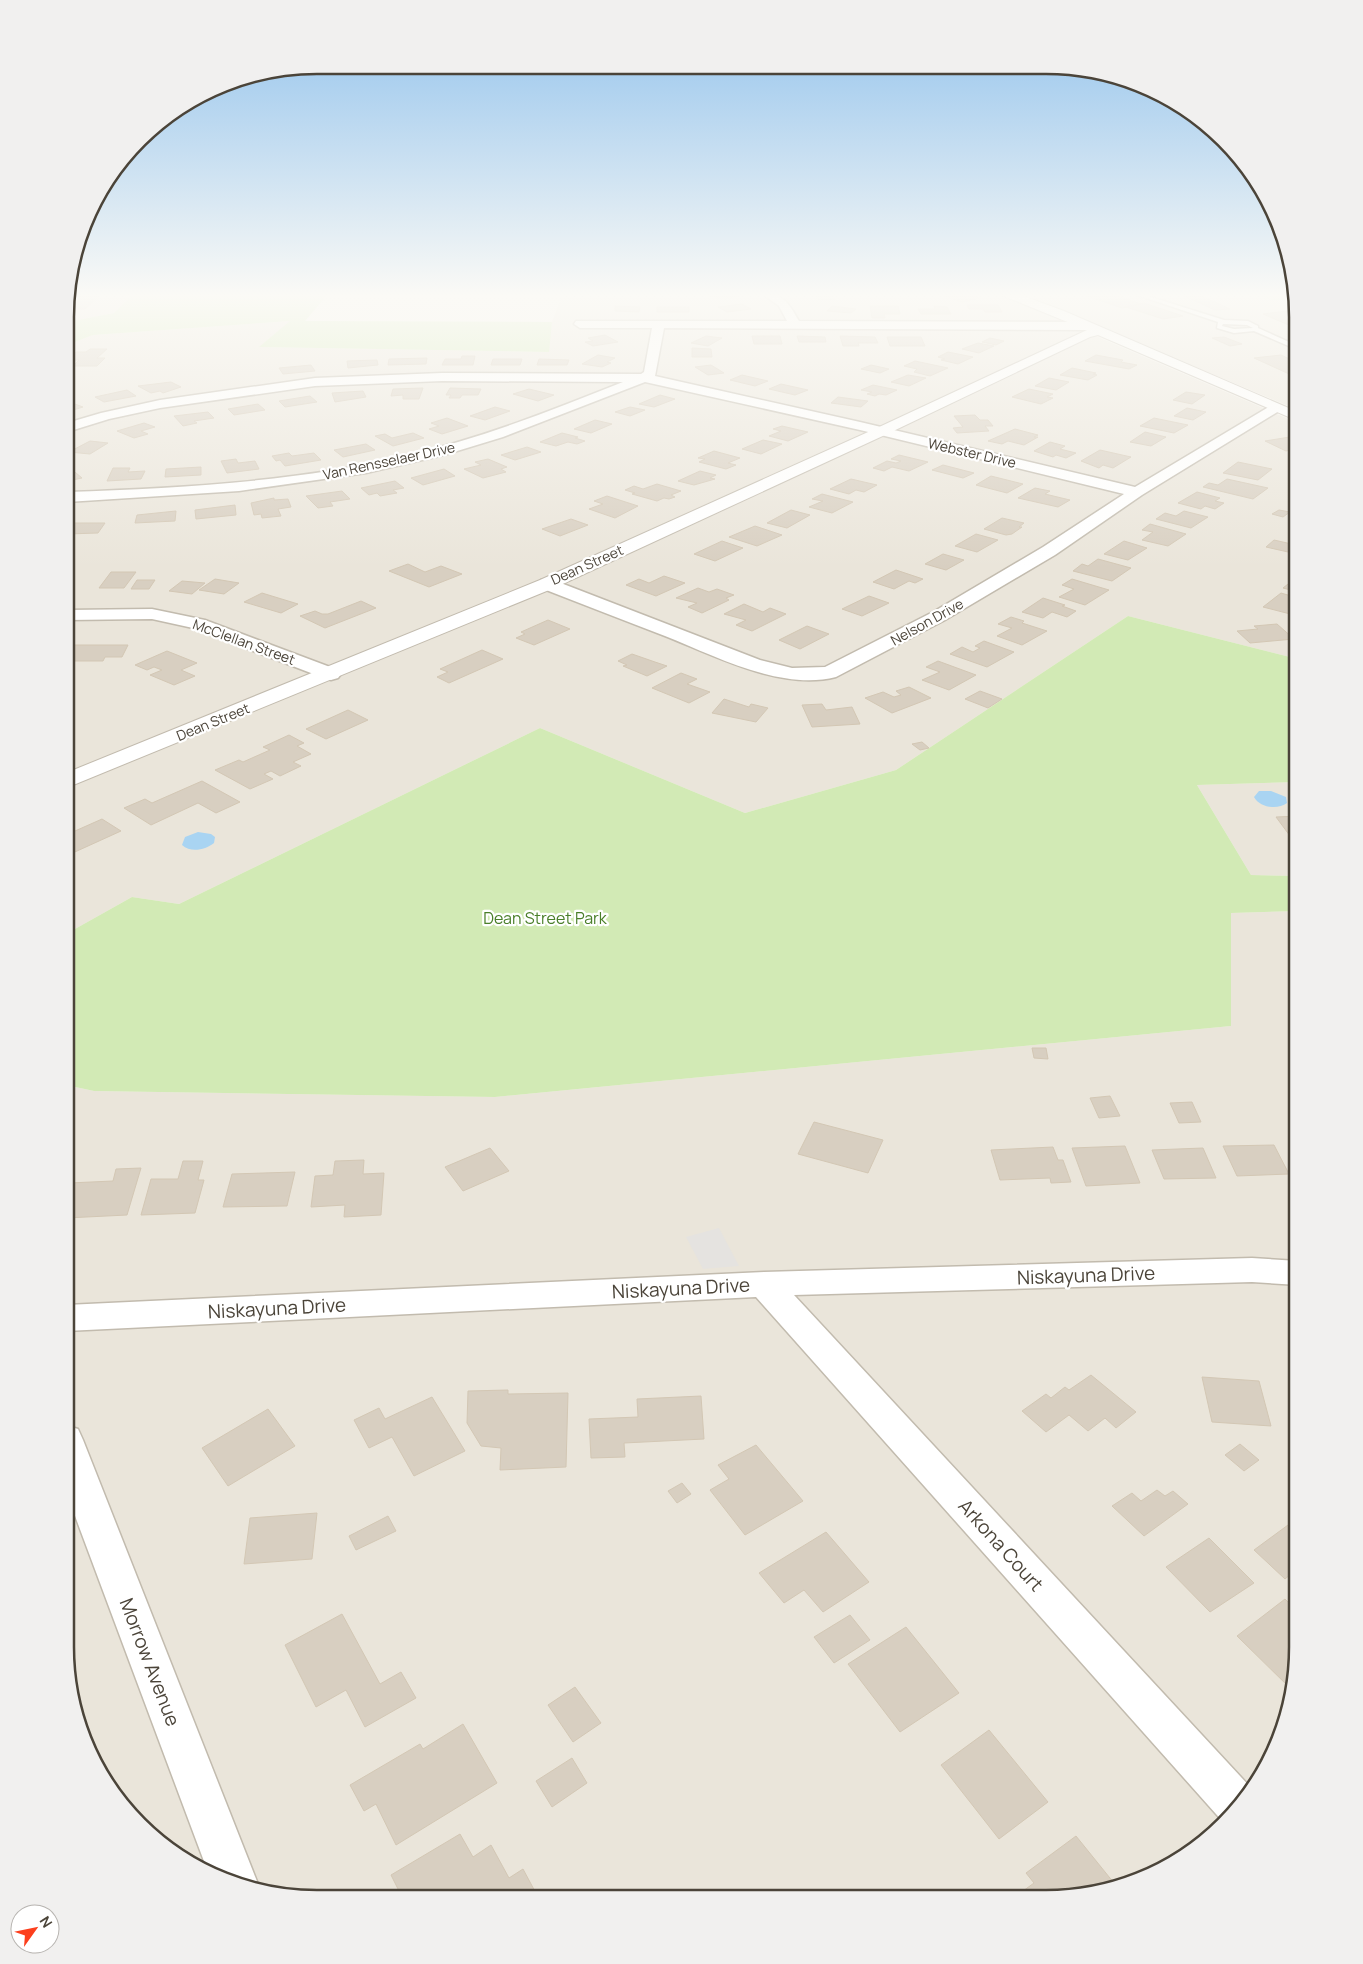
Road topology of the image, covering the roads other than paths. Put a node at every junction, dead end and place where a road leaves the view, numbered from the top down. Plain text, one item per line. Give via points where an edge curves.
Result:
1 (296, 385) edge
2 (628, 385) edge
3 (673, 385) edge
4 (981, 385) edge
5 (1223, 385) edge
6 (1277, 408) junction
7 (1289, 413) edge
8 (74, 426) edge
9 (882, 432) junction
10 (1137, 492) junction
11 (74, 496) edge
12 (547, 584) junction
13 (74, 614) edge
14 (331, 674) junction
15 (74, 778) edge
16 (1289, 1272) edge
17 (764, 1284) junction
18 (74, 1318) edge
19 (74, 1464) edge
20 (1233, 1802) edge
21 (231, 1874) edge

1 - 8 street, Webster Drive via 160,404
2 - 11 street, Van Rensselaer Drive via 545,418 408,460 244,486 149,494
3 - 9 street, Webster Drive
4 - 9 street, Dean Street
5 - 6 street
6 - 7 street
6 - 10 street, Nelson Drive
9 - 10 street, Webster Drive
9 - 12 street, Dean Street
10 - 12 street, Nelson Drive via 1049,551 939,616 829,672 792,674 753,664
12 - 14 street, Dean Street
13 - 14 street, McClellan Street via 152,614 198,624
14 - 15 street, Dean Street
16 - 17 street, Niskayuna Drive via 1252,1270
17 - 18 street, Niskayuna Drive
17 - 20 street, Arkona Court
19 - 21 street, Morrow Avenue

